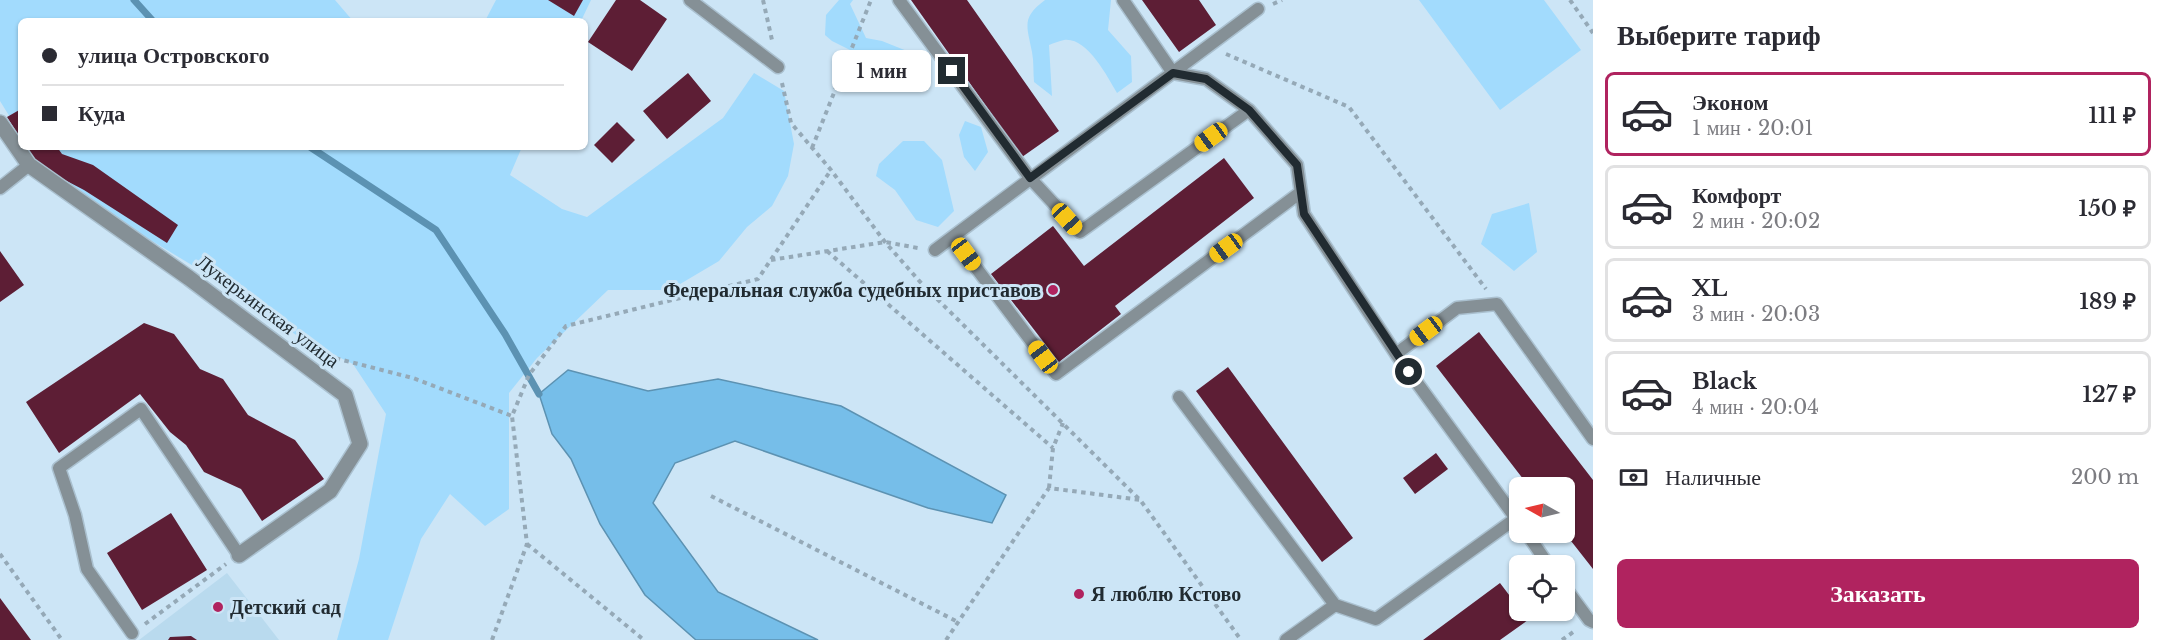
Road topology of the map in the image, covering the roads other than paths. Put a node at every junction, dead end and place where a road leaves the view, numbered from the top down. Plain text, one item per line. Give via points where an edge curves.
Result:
1 (690, 0) edge
2 (899, 0) edge
3 (1123, 0) edge
4 (1258, 9) dead end
5 (778, 67) road end
6 (1173, 73) junction
7 (1249, 110) junction
8 (0, 123) edge
9 (18, 148) edge
10 (19, 150) edge
11 (30, 165) junction
12 (1030, 178) junction
13 (0, 188) edge
14 (1301, 192) junction
15 (953, 237) junction
16 (935, 250) road end
17 (1396, 354) junction
18 (1179, 397) dead end
19 (1593, 439) edge
20 (1509, 510) edge
21 (1509, 527) edge
22 (239, 555) joint
23 (1575, 600) edge
24 (1335, 605) junction
25 (1591, 621) edge
26 (132, 633) road end
27 (1286, 640) edge

1 - 5 lane
2 - 12 lane
3 - 6 lane
4 - 6 lane
6 - 7 lane via 1206,79
6 - 12 lane
7 - 12 lane via 1080,232
7 - 14 lane via 1297,165
8 - 9 street, Лукерьинская улица
10 - 11 street, Лукерьинская улица
11 - 13 lane
11 - 22 street, Лукерьинская улица via 345,395 360,444 330,491
12 - 15 lane
14 - 15 lane via 1056,374
14 - 17 lane via 1304,214
15 - 16 lane
17 - 19 lane via 1457,308 1497,304
17 - 20 lane
18 - 24 lane
21 - 24 lane via 1376,619
22 - 26 lane via 141,409 59,468 87,569
23 - 25 lane
24 - 27 lane

